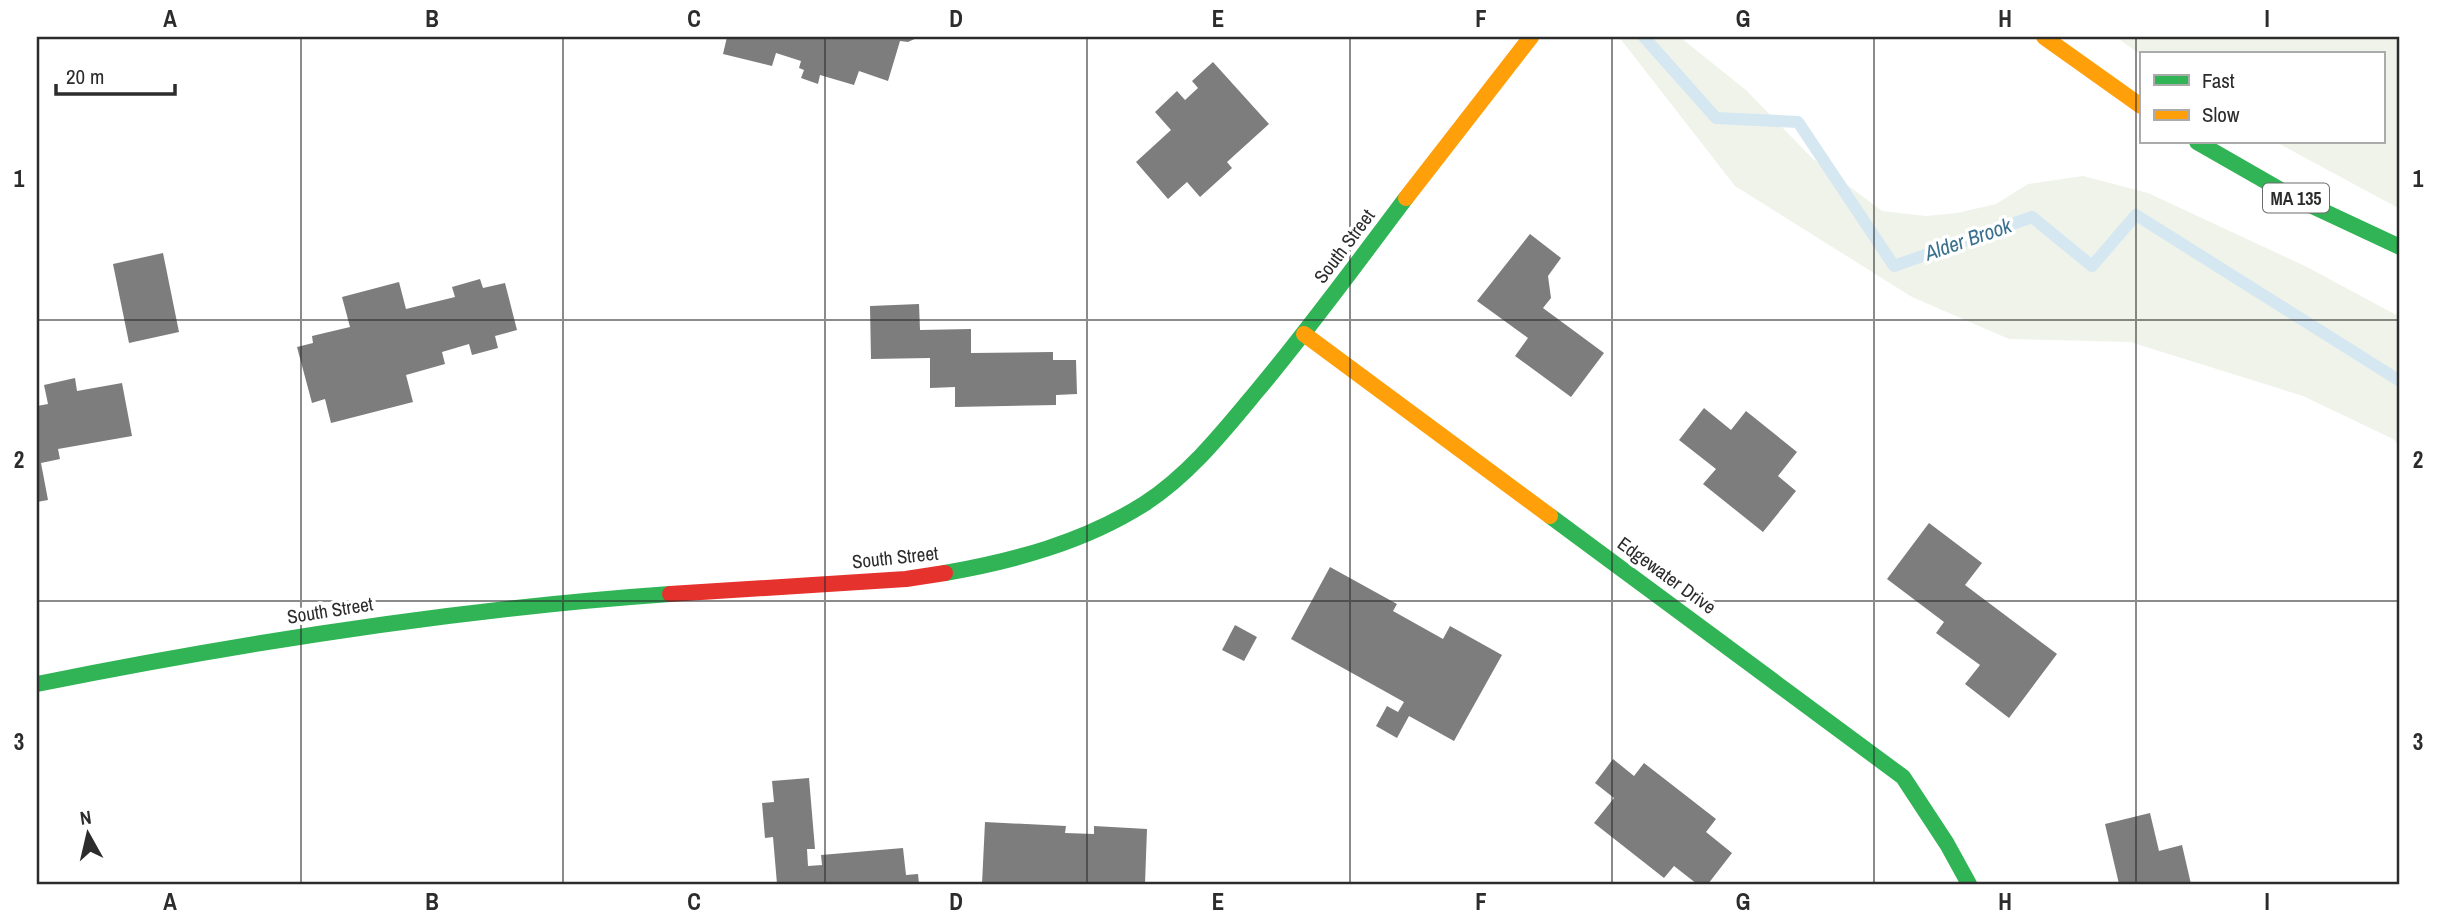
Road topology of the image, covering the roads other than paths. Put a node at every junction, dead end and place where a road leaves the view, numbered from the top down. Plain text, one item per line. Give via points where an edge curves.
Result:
1 (1531, 37) edge
2 (2044, 37) edge
3 (2140, 105) edge
4 (2200, 144) edge
5 (2400, 247) edge
6 (1304, 334) junction
7 (37, 684) edge
8 (1969, 884) edge

1 - 6 street, South Street
2 - 3 street
4 - 5 street, MA 135 via 2293,197
6 - 7 street, South Street via 1225,429 1163,490 1109,523 1026,556 906,579 575,602 335,629
6 - 8 street, Edgewater Drive via 1903,777

